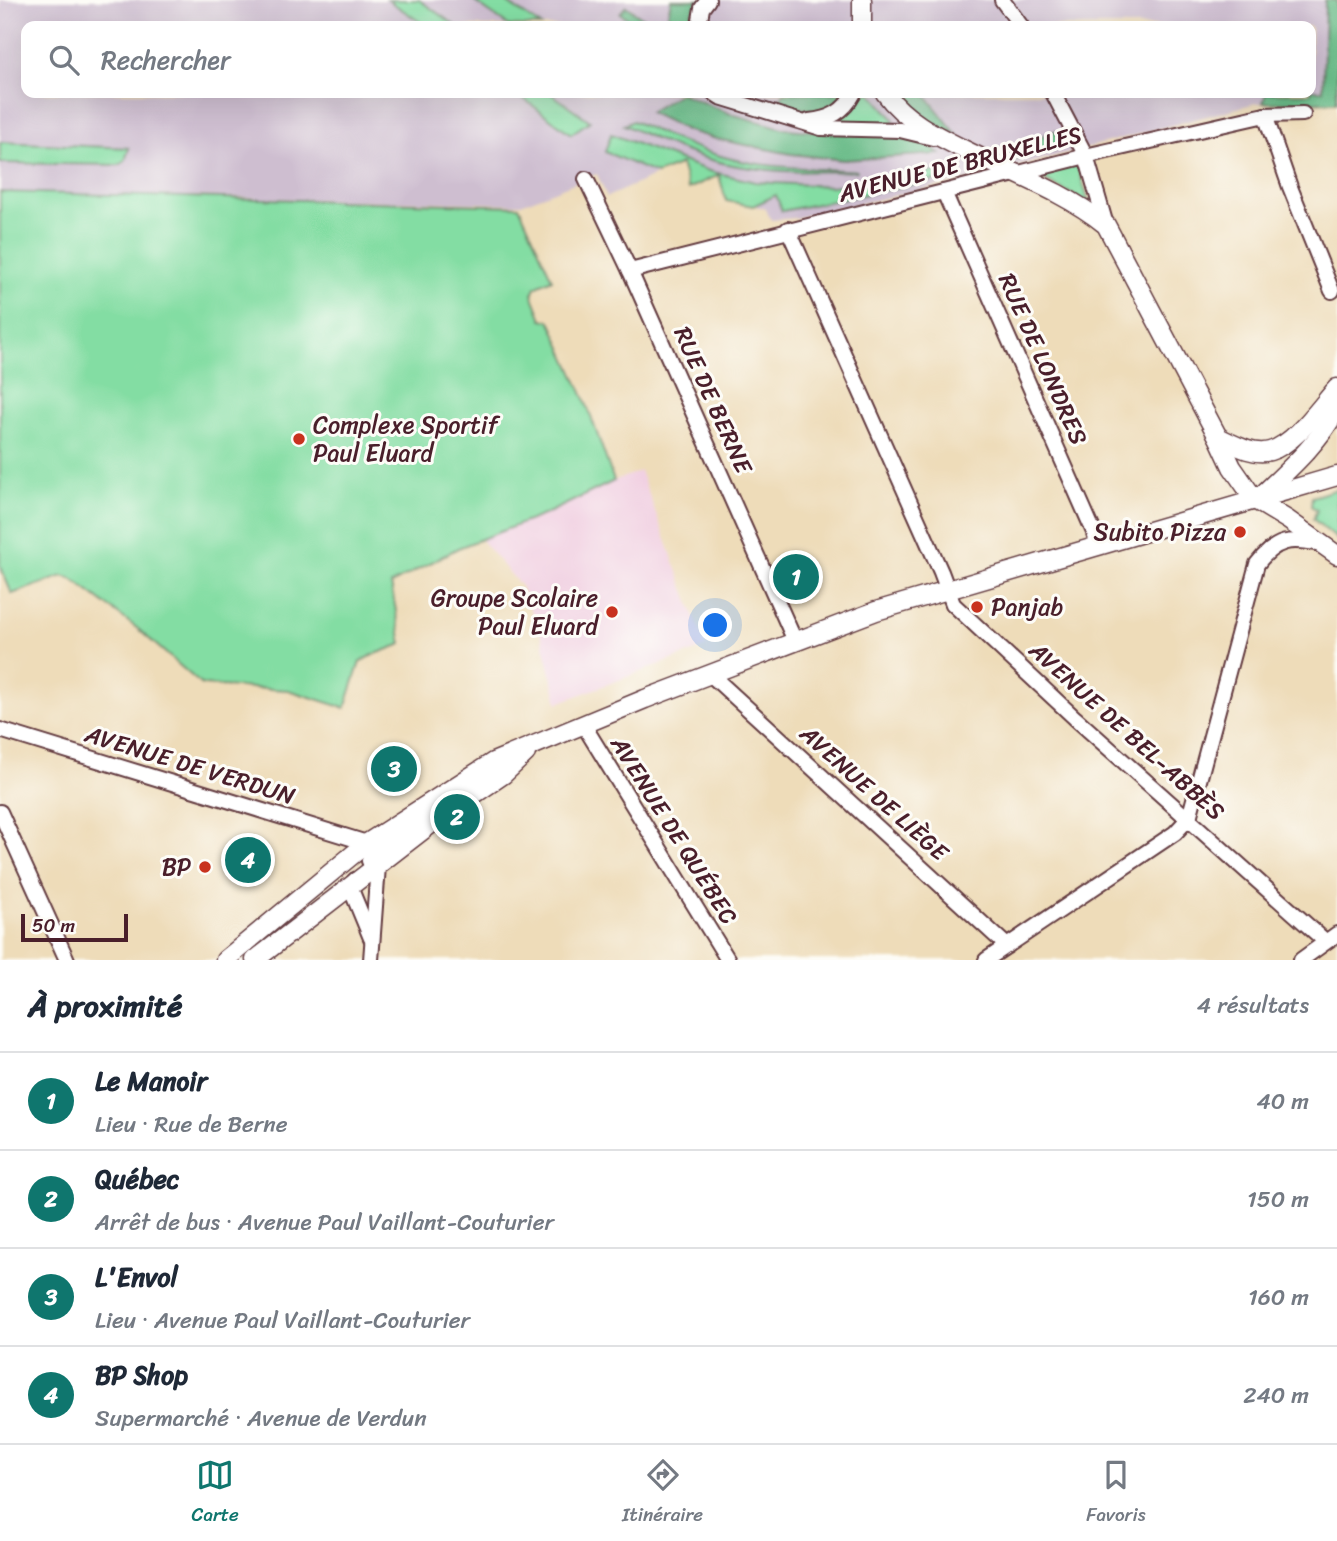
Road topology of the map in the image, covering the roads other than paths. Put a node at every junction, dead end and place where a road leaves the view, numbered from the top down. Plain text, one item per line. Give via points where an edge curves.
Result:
1 (708, 0) edge
2 (862, 0) edge
3 (1002, 0) edge
4 (700, 21) edge
5 (862, 21) edge
6 (1017, 21) edge
7 (723, 98) edge
8 (852, 98) edge
9 (890, 98) edge
10 (1056, 98) edge
11 (1303, 114) dead end
12 (1265, 115) junction
13 (801, 122) junction
14 (949, 142) junction
15 (1086, 156) junction
16 (1013, 174) junction
17 (586, 179) dead end
18 (944, 192) junction
19 (1106, 225) junction
20 (788, 229) junction
21 (631, 271) junction
22 (1332, 291) dead end
23 (1337, 388) edge
24 (1337, 409) edge
25 (1218, 437) junction
26 (1337, 476) edge
27 (1255, 500) junction
28 (1098, 545) junction
29 (1332, 550) edge
30 (1337, 561) edge
31 (946, 589) junction
32 (795, 641) junction
33 (710, 674) junction
34 (583, 724) junction
35 (0, 730) edge
36 (533, 746) junction
37 (0, 812) edge
38 (1189, 817) junction
39 (372, 855) junction
40 (350, 887) junction
41 (1331, 937) edge
42 (372, 939) junction
43 (1007, 946) junction
44 (67, 960) edge
45 (225, 960) edge
46 (255, 960) edge
47 (371, 960) edge
48 (728, 960) edge
49 (986, 960) edge
50 (1301, 960) edge

1 - 4 street
2 - 5 main road
3 - 6 street
7 - 13 street
8 - 13 street via 832,118
9 - 14 main road via 911,120
10 - 15 street
11 - 12 street, AVENUE DE BRUXELLES
12 - 15 street, AVENUE DE BRUXELLES
12 - 22 street
13 - 14 street via 836,129 903,130
14 - 16 main road
15 - 16 street, AVENUE DE BRUXELLES
15 - 19 street
16 - 18 street, AVENUE DE BRUXELLES
16 - 19 main road via 1089,211
17 - 21 street, RUE DE BERNE
18 - 20 street, AVENUE DE BRUXELLES
18 - 28 street, RUE DE LONDRES
19 - 25 main road
20 - 21 street, AVENUE DE BRUXELLES
20 - 31 street, AVENUE DE BEL-ABBÈS
21 - 32 street, RUE DE BERNE
23 - 25 main road via 1290,441 1269,452 1249,450
24 - 27 main road via 1298,461
25 - 27 main road
26 - 27 main road
27 - 28 main road
27 - 29 main road
28 - 31 main road
29 - 30 main road
29 - 38 street via 1303,540 1279,543 1257,564
31 - 32 main road
31 - 38 street, AVENUE DE BEL-ABBÈS via 953,604
32 - 33 main road
33 - 34 main road
33 - 43 street, AVENUE DE LIÈGE
34 - 36 main road
34 - 48 street, AVENUE DE QUÉBEC
35 - 39 street, AVENUE DE VERDUN
36 - 39 main road via 504,774 435,821
36 - 39 main road via 493,762 459,783
37 - 44 street
38 - 41 street, AVENUE DE BEL-ABBÈS
38 - 43 street via 1175,833
39 - 40 main road
39 - 42 street
39 - 45 main road
40 - 42 street
40 - 46 main road
41 - 50 street
42 - 47 street
43 - 49 street

